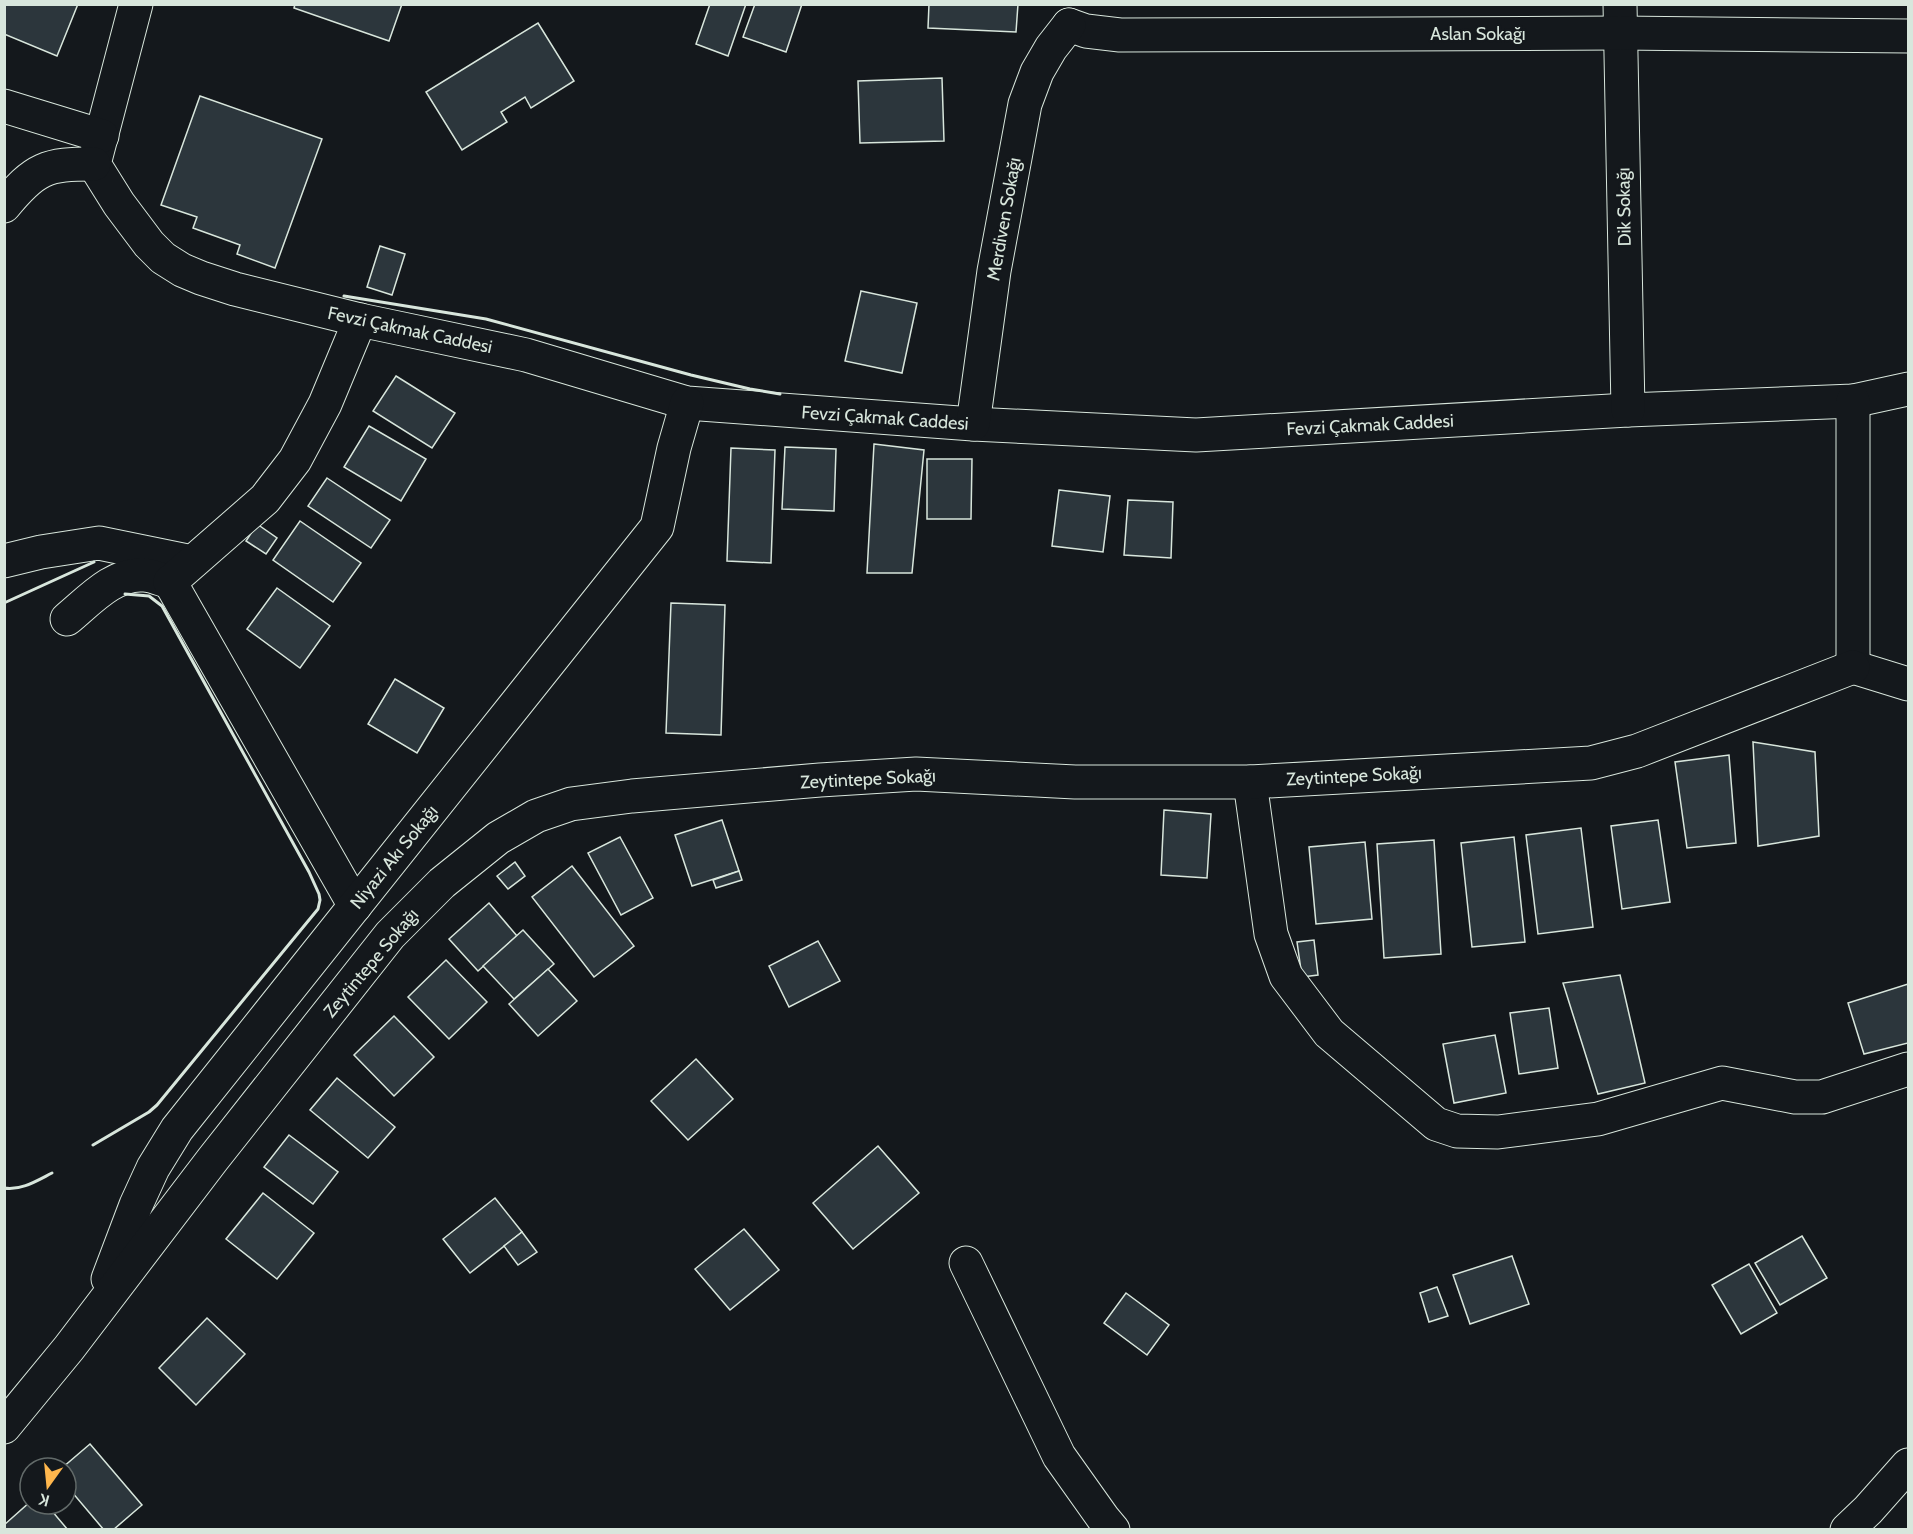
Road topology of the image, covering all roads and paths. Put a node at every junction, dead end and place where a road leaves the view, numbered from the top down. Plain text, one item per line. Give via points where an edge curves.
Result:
1 (136, 4) edge
2 (1067, 15) edge
3 (1620, 19) edge
4 (1908, 36) edge
5 (4, 106) edge
6 (98, 150) junction
7 (4, 206) edge
8 (360, 320) junction
9 (1908, 389) edge
10 (1853, 401) junction
11 (687, 403) junction
12 (1628, 410) junction
13 (973, 424) junction
14 (4, 561) edge
15 (181, 572) junction
16 (67, 619) dead end
17 (1853, 667) junction
18 (1908, 684) edge
19 (1250, 782) junction
20 (355, 906) junction
21 (1908, 1069) edge
22 (966, 1263) dead end
23 (95, 1312) junction
24 (4, 1427) edge
25 (1908, 1465) edge
26 (1113, 1530) edge
27 (1847, 1530) edge

1 - 6 street
2 - 3 street, Aslan Sokağı via 1086,31 1120,35
2 - 13 street, Merdiven Sokağı via 1025,104 994,271
3 - 4 street, Aslan Sokağı
3 - 12 street, Dik Sokağı
5 - 6 street
6 - 7 street via 48,168 22,184
6 - 8 street, Fevzi Çakmak Caddesi via 119,204 163,258 182,270 236,290
8 - 11 street, Fevzi Çakmak Caddesi via 526,355
8 - 15 street via 325,405 295,460 265,499
9 - 10 street, Fevzi Çakmak Caddesi
10 - 12 street, Fevzi Çakmak Caddesi
10 - 17 street
11 - 13 street, Fevzi Çakmak Caddesi
11 - 20 street, Niyazi Akı Sokağı via 657,527
12 - 13 street, Fevzi Çakmak Caddesi via 1196,435
14 - 15 street via 99,543
15 - 16 street via 127,577 110,584
15 - 20 street
17 - 18 street
17 - 19 street, Zeytintepe Sokağı via 1637,752 1591,763
19 - 21 street via 1271,934 1286,976 1329,1033 1436,1124 1457,1131 1498,1132 1598,1119 1722,1083 1795,1097 1822,1097
19 - 23 street, Zeytintepe Sokağı via 1075,782 916,774 632,796 571,804 536,816 498,838 442,883 390,935
20 - 23 street, Niyazi Akı Sokağı via 177,1129 136,1205
22 - 26 street via 1059,1456
23 - 24 street
25 - 27 street

